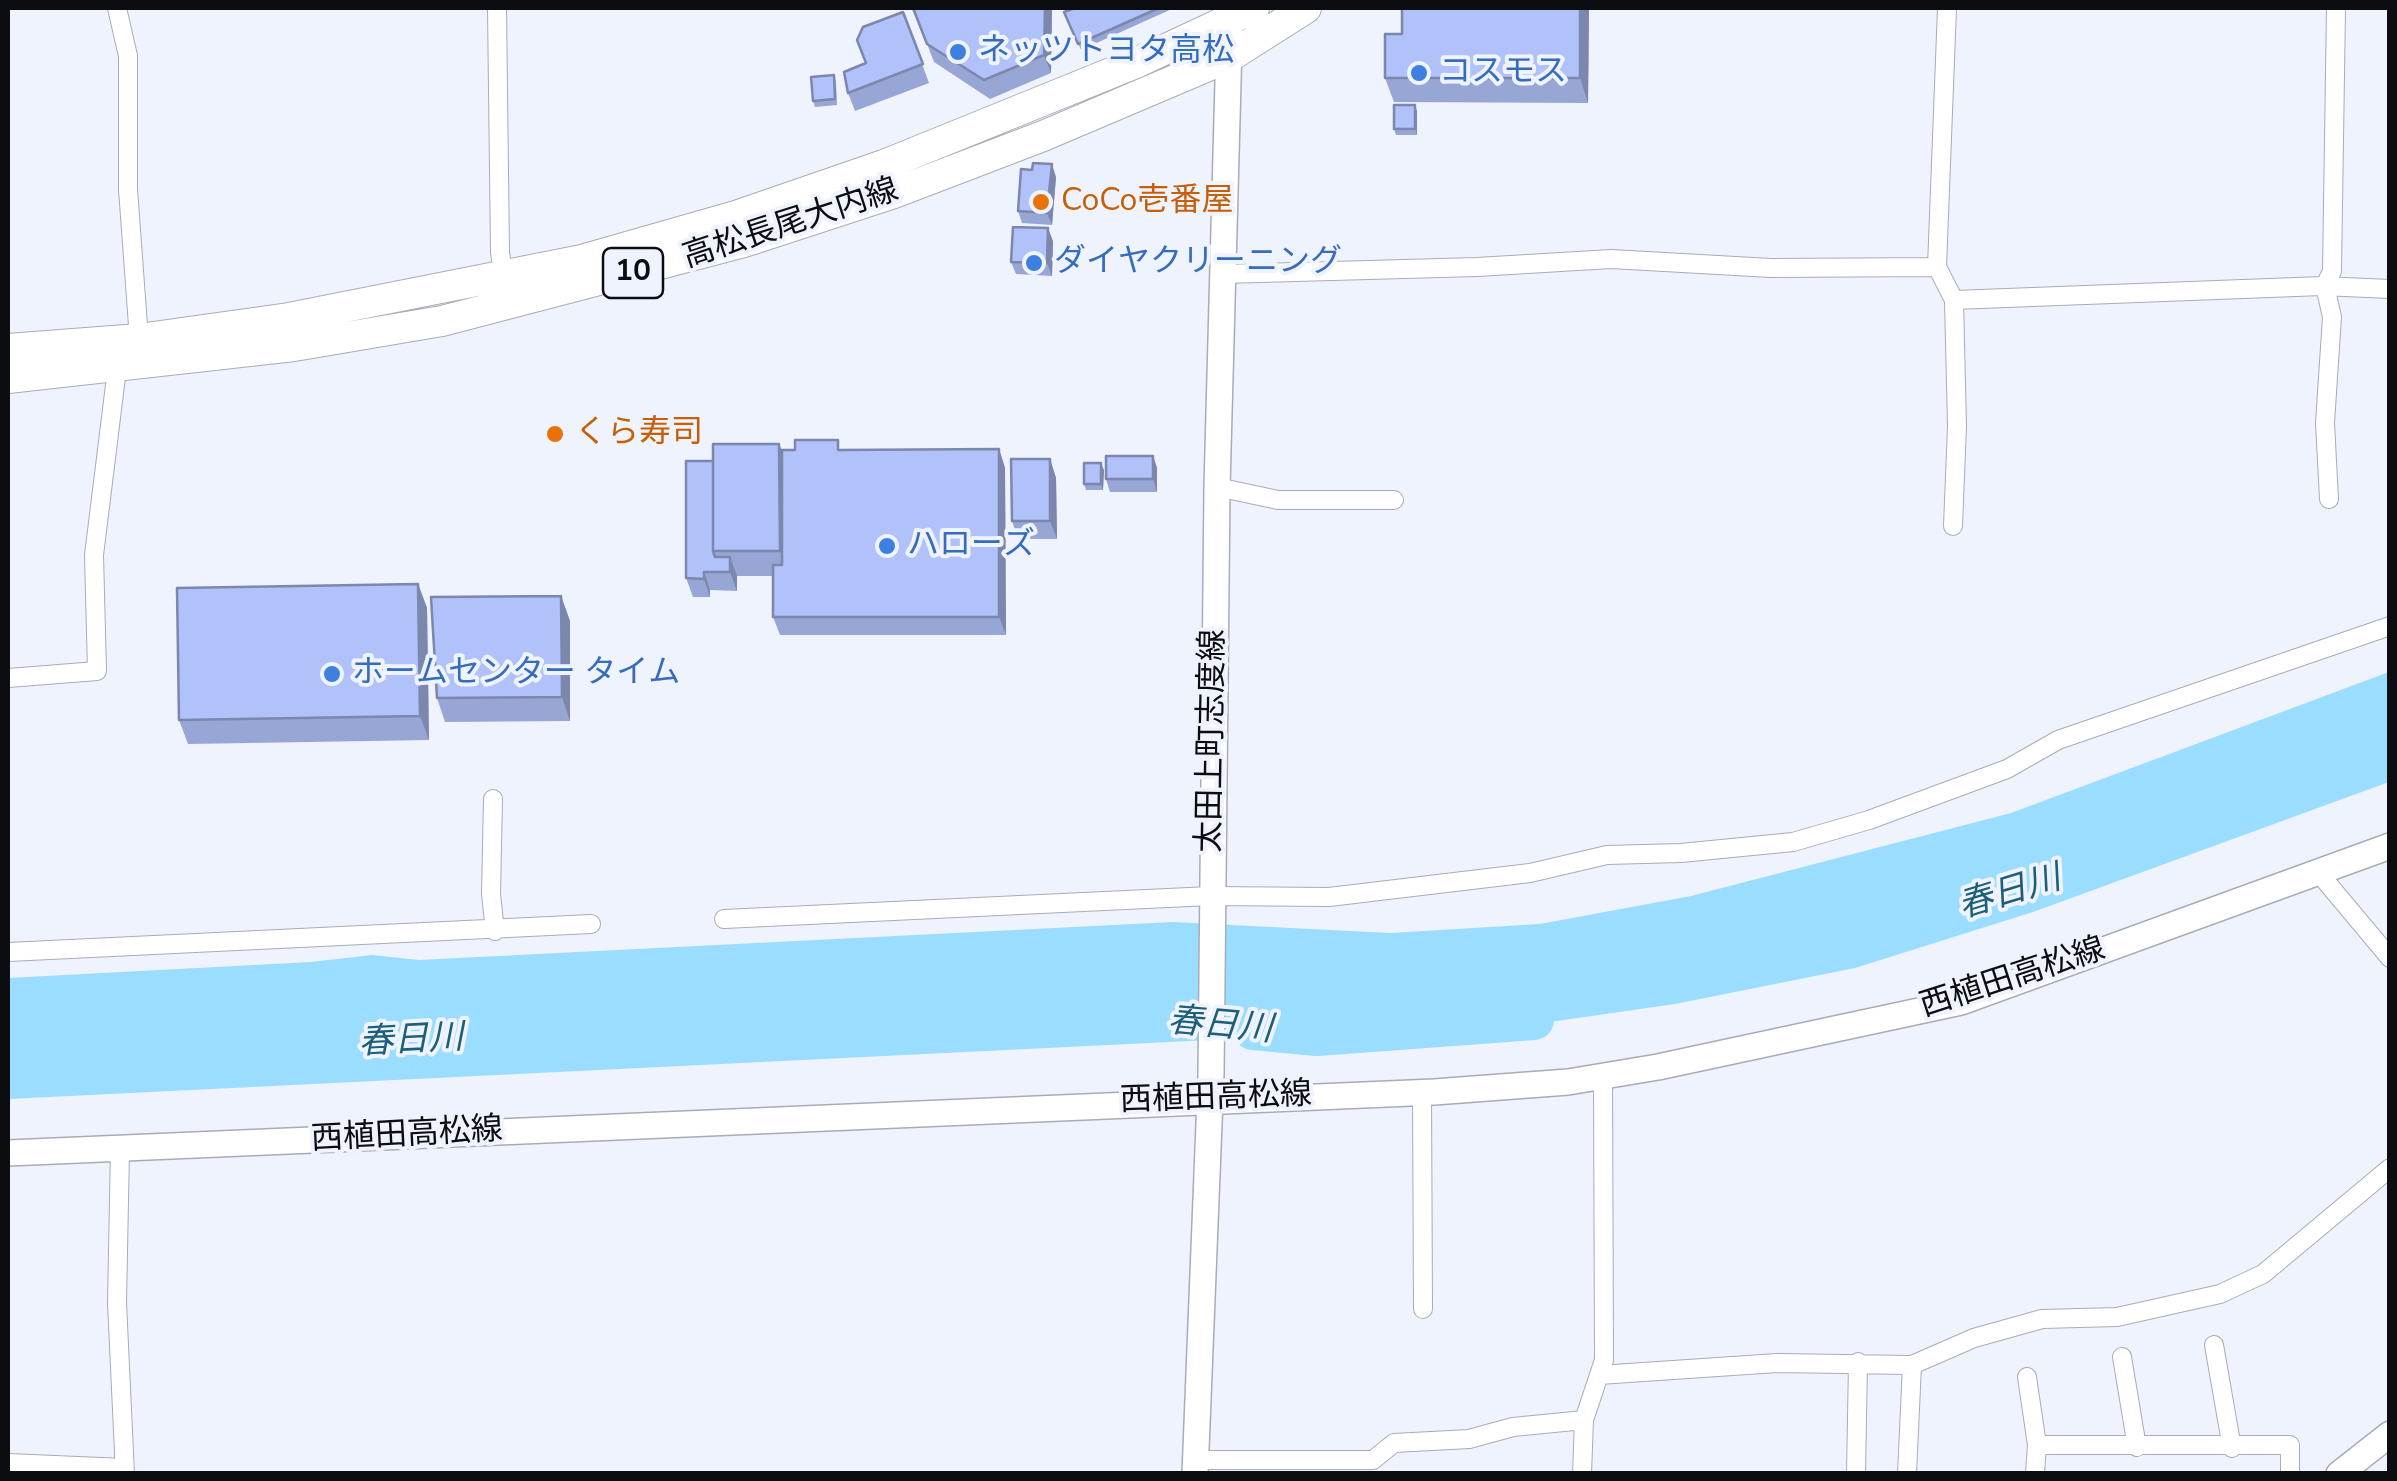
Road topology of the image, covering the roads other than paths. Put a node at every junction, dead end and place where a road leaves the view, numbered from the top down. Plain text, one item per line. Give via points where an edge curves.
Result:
1 (116, 8) edge
2 (497, 8) edge
3 (1306, 8) edge
4 (1947, 8) edge
5 (2336, 8) edge
6 (1238, 12) edge
7 (1229, 57) junction
8 (1937, 267) junction
9 (1223, 274) junction
10 (2325, 286) junction
11 (2390, 289) edge
12 (506, 293) junction
13 (1954, 300) junction
14 (138, 338) junction
15 (8, 349) edge
16 (118, 369) junction
17 (8, 378) edge
18 (1217, 488) junction
19 (2328, 499) dead end
20 (1394, 500) dead end
21 (1954, 526) dead end
22 (2390, 626) edge
23 (8, 678) edge
24 (493, 800) dead end
25 (2390, 846) edge
26 (2318, 872) junction
27 (1210, 902) junction
28 (724, 919) dead end
29 (591, 924) dead end
30 (495, 931) junction
31 (8, 952) edge
32 (2390, 958) edge
33 (1603, 1076) junction
34 (1211, 1086) junction
35 (1422, 1092) junction
36 (120, 1149) junction
37 (8, 1153) edge
38 (2390, 1168) edge
39 (1423, 1309) dead end
40 (2214, 1345) dead end
41 (2122, 1358) dead end
42 (1858, 1362) junction
43 (1912, 1365) junction
44 (1599, 1375) junction
45 (2027, 1377) dead end
46 (1584, 1420) junction
47 (2390, 1434) edge
48 (2037, 1444) junction
49 (2136, 1447) junction
50 (2232, 1448) junction
51 (8, 1463) edge
52 (1195, 1467) edge
53 (124, 1471) edge
54 (2036, 1473) edge
55 (1582, 1474) edge
56 (1856, 1474) edge
57 (1907, 1474) edge
58 (2290, 1474) edge
59 (2339, 1474) edge

1 - 14 street via 128,56
2 - 12 street
3 - 7 main road, 高松長尾大内線 / 10
4 - 8 street
5 - 10 street via 2332,271
6 - 7 main road, 太田上町志度線
6 - 12 main road, 高松長尾大内線 / 10 via 884,165
7 - 9 main road, 太田上町志度線
7 - 12 main road, 高松長尾大内線 / 10 via 894,193 744,242
8 - 9 street via 1772,268 1611,258
8 - 13 street
9 - 18 main road, 太田上町志度線
10 - 11 street
10 - 13 street
10 - 19 street via 2332,317
12 - 14 main road, 高松長尾大内線 / 10
12 - 16 main road, 高松長尾大内線 / 10 via 294,346
13 - 21 street
14 - 15 main road, 高松長尾大内線 / 10
14 - 16 street
16 - 17 main road, 高松長尾大内線 / 10
16 - 23 street via 94,555 97,671
18 - 20 street via 1278,500
18 - 27 main road, 太田上町志度線
22 - 27 street via 2058,740 2007,769 1794,842 1607,855 1414,890
24 - 30 street
25 - 26 main road, 西植田高松線
26 - 32 street
26 - 33 main road, 西植田高松線 via 1961,1002
27 - 28 street
27 - 34 main road, 太田上町志度線
29 - 30 street
30 - 31 street
33 - 35 main road, 西植田高松線
33 - 44 street
34 - 35 main road, 西植田高松線
34 - 36 main road, 西植田高松線
34 - 52 main road, 太田上町志度線
35 - 39 street
36 - 37 main road, 西植田高松線
36 - 53 street via 116,1303
38 - 43 street via 2263,1274 2220,1294 2117,1318 2042,1319
40 - 50 street
41 - 49 street
42 - 43 street
42 - 44 street
42 - 56 street
43 - 57 street
44 - 46 street
45 - 48 street
46 - 52 street via 1514,1427 1469,1440 1394,1443 1373,1460
46 - 55 street
47 - 59 main road
48 - 49 street
48 - 54 street
49 - 50 street
50 - 58 street via 2290,1445
51 - 53 street

